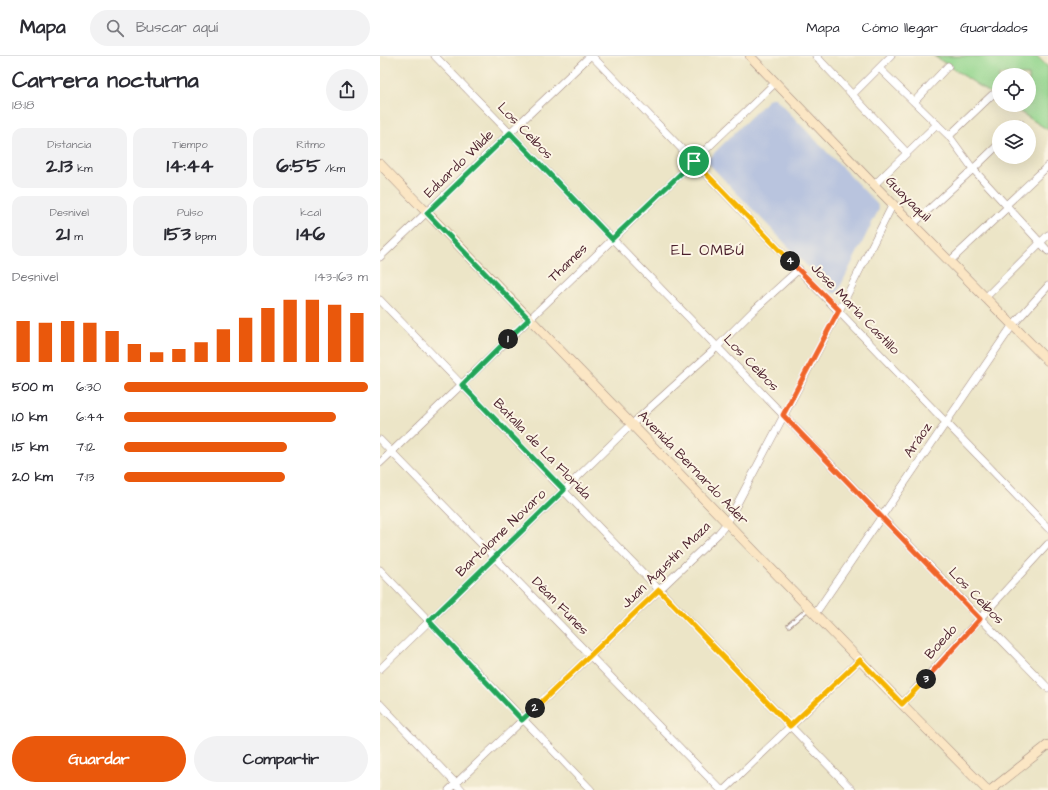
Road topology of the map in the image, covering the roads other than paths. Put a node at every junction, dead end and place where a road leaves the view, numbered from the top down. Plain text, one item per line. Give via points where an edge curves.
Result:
1 (435, 56) edge
2 (591, 56) edge
3 (750, 56) edge
4 (816, 56) edge
5 (891, 56) edge
6 (948, 66) dead end
7 (879, 68) junction
8 (775, 83) junction
9 (852, 95) junction
10 (992, 95) dead end
11 (914, 102) junction
12 (937, 124) junction
13 (510, 133) junction
14 (949, 136) junction
15 (992, 151) edge
16 (907, 153) junction
17 (694, 161) junction
18 (380, 164) edge
19 (1048, 166) edge
20 (974, 169) junction
21 (874, 184) junction
22 (893, 204) junction
23 (1007, 206) junction
24 (427, 213) junction
25 (913, 224) junction
26 (1048, 235) edge
27 (612, 239) junction
28 (1040, 242) junction
29 (1048, 251) edge
30 (380, 258) edge
31 (950, 261) junction
32 (798, 269) junction
33 (1048, 286) edge
34 (985, 298) junction
35 (380, 300) edge
36 (839, 310) junction
37 (529, 319) junction
38 (1012, 326) junction
39 (717, 347) junction
40 (1048, 361) edge
41 (462, 385) junction
42 (783, 415) junction
43 (946, 422) junction
44 (632, 424) junction
45 (380, 440) edge
46 (392, 452) junction
47 (380, 463) edge
48 (564, 490) junction
49 (881, 517) junction
50 (727, 523) junction
51 (1048, 528) edge
52 (1048, 544) edge
53 (495, 557) junction
54 (380, 570) edge
55 (659, 590) junction
56 (812, 611) junction
57 (980, 619) junction
58 (429, 621) junction
59 (789, 625) dead end
60 (590, 655) junction
61 (860, 660) junction
62 (380, 669) edge
63 (1048, 688) edge
64 (380, 704) edge
65 (902, 704) junction
66 (522, 720) junction
67 (790, 726) junction
68 (1048, 745) edge
69 (456, 783) junction
70 (449, 790) edge
71 (462, 790) edge
72 (591, 790) edge
73 (722, 790) edge
74 (852, 790) edge
75 (987, 790) edge
76 (991, 790) edge

1 - 13 street, Los Ceibos
2 - 13 street, Eduardo Wilde
2 - 17 street, Jose Maria Castillo
3 - 8 main road, Guayaquil
4 - 9 street
5 - 7 street
6 - 11 street
7 - 9 street
7 - 11 street
8 - 17 street, Thames
8 - 21 main road, Guayaquil
9 - 16 street
10 - 14 street
11 - 12 street
12 - 14 street
12 - 16 street
13 - 24 street, Eduardo Wilde
13 - 27 street, Los Ceibos
14 - 20 street
15 - 20 street
16 - 21 street
17 - 27 street, Thames
17 - 32 street, Jose Maria Castillo
18 - 24 main road, Avenida Bernardo Ader
19 - 23 street
20 - 23 street
20 - 25 street
21 - 22 main road, Guayaquil
22 - 25 main road, Guayaquil
22 - 36 street, Juan Agustín Maza
23 - 28 street
23 - 31 street
24 - 30 street, Eduardo Wilde
24 - 37 main road, Avenida Bernardo Ader
25 - 31 main road, Guayaquil
26 - 28 street
27 - 37 street, Thames
27 - 39 street, Los Ceibos
28 - 29 street
28 - 34 street
31 - 34 main road, Guayaquil
32 - 36 street, Jose Maria Castillo
32 - 39 street, Bartolome Novaro
33 - 38 street, Aráoz
34 - 38 main road, Guayaquil
35 - 41 street, Batalla de La Florida
36 - 42 street, Juan Agustín Maza
36 - 43 street, Jose Maria Castillo
37 - 41 street, Thames
37 - 44 main road, Avenida Bernardo Ader
38 - 40 main road, Guayaquil
38 - 43 street, Aráoz
39 - 42 street, Los Ceibos
39 - 44 street, Bartolome Novaro
41 - 46 street, Thames
41 - 48 street, Batalla de La Florida
42 - 49 street, Los Ceibos
42 - 50 street, Juan Agustín Maza
43 - 49 street, Aráoz
43 - 51 street, Jose Maria Castillo
44 - 48 street, Bartolome Novaro
44 - 50 main road, Avenida Bernardo Ader
45 - 46 street, Déan Funes
46 - 47 street, Thames
46 - 53 street, Déan Funes
48 - 53 street, Bartolome Novaro
48 - 55 street, Batalla de La Florida
49 - 56 street, Aráoz
49 - 57 street, Los Ceibos
50 - 55 street, Juan Agustín Maza
50 - 56 main road, Avenida Bernardo Ader
52 - 57 street, Boedo
53 - 58 street, Bartolome Novaro
53 - 60 street, Déan Funes
54 - 58 street
55 - 60 street, Juan Agustín Maza
55 - 67 street, Batalla de La Florida
56 - 59 lane
56 - 61 main road, Avenida Bernardo Ader
57 - 63 street, Los Ceibos
57 - 65 street, Boedo
58 - 62 street, Bartolome Novaro
58 - 66 street
60 - 66 street, Juan Agustín Maza
60 - 73 street, Déan Funes
61 - 65 main road, Avenida Bernardo Ader
61 - 67 street
64 - 69 street
65 - 75 main road, Avenida Bernardo Ader
66 - 69 street, Juan Agustín Maza
66 - 72 street
67 - 73 street
67 - 74 street, Batalla de La Florida
68 - 76 main road
69 - 70 street, Juan Agustín Maza
69 - 71 street

